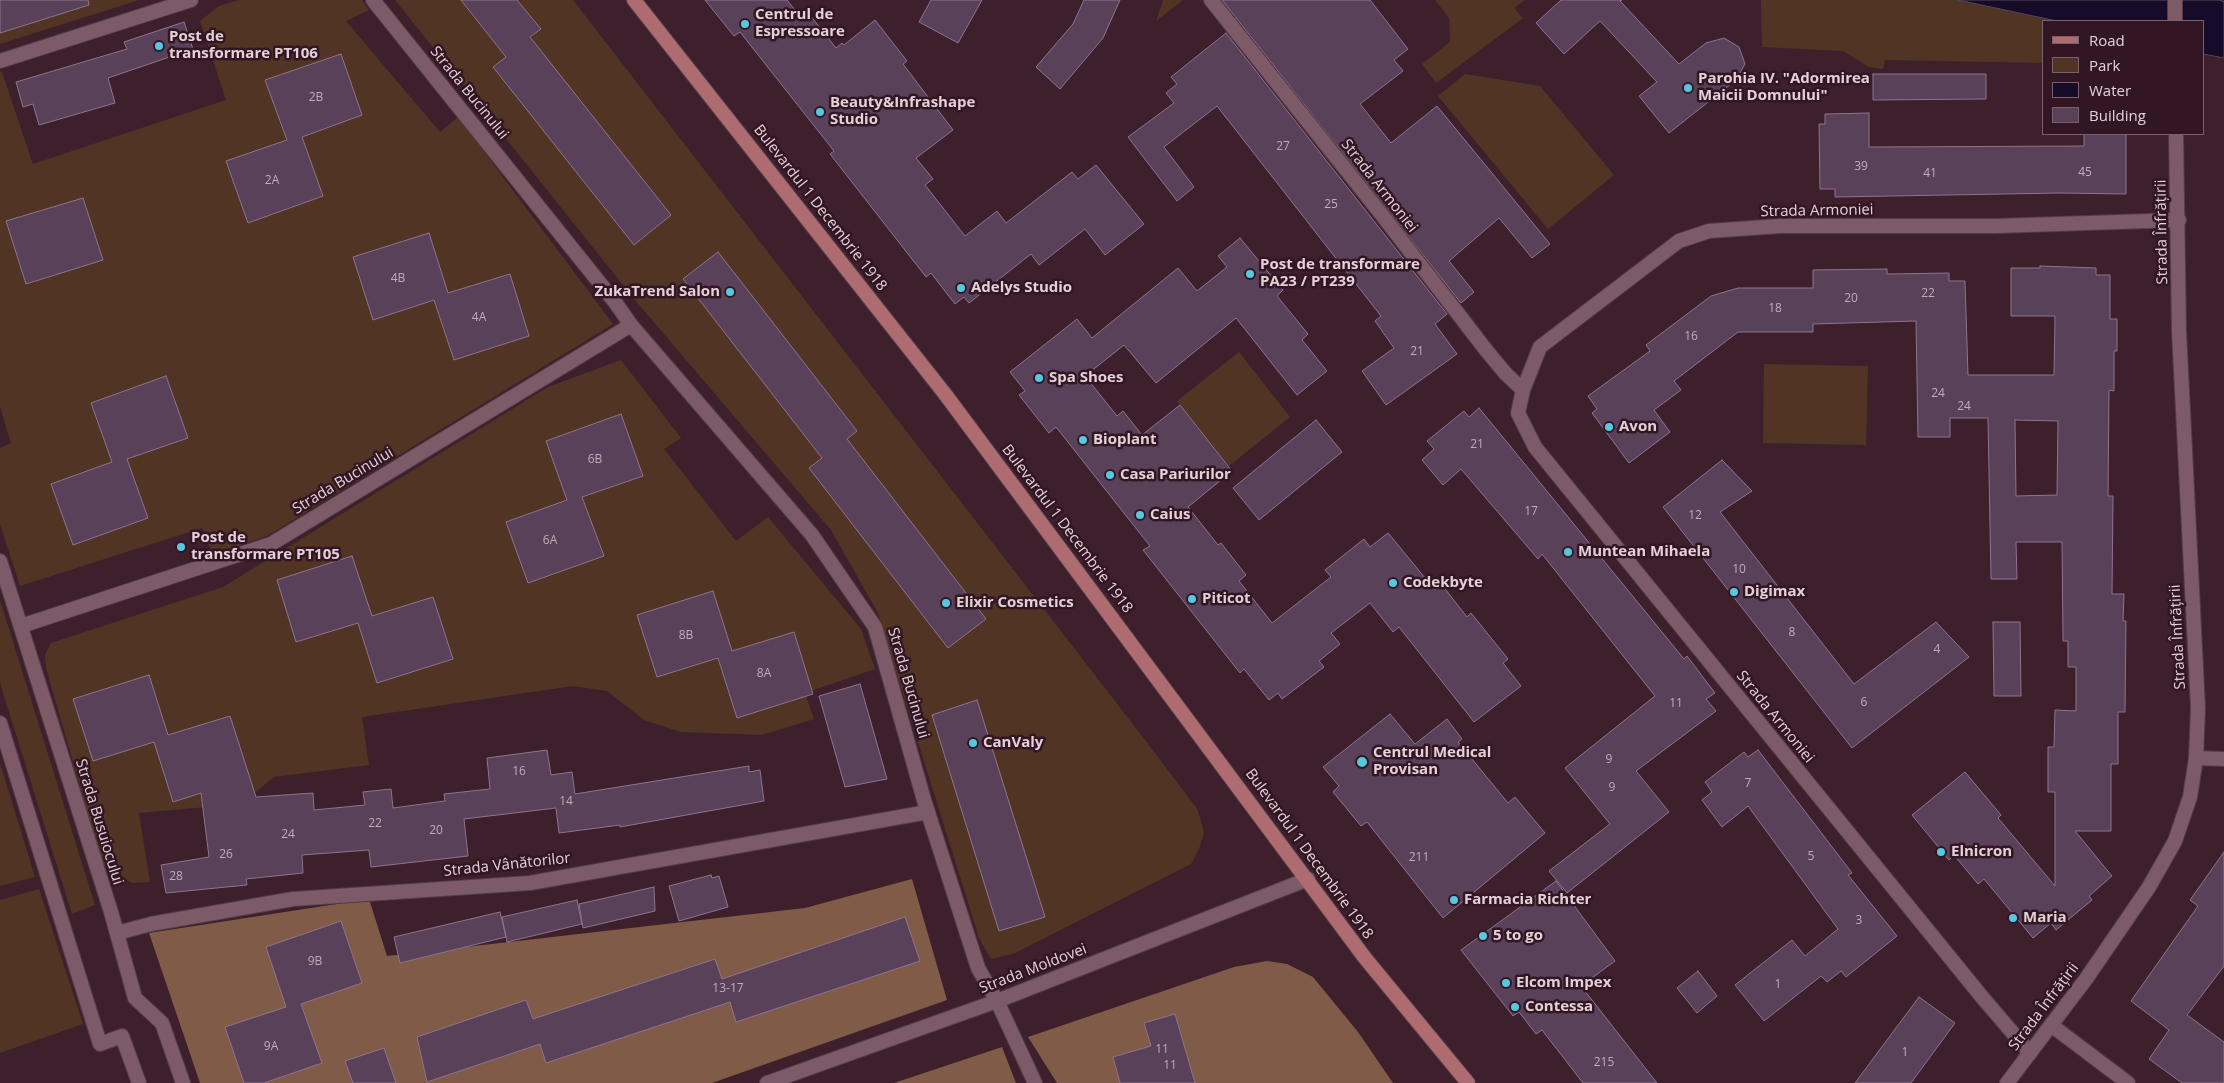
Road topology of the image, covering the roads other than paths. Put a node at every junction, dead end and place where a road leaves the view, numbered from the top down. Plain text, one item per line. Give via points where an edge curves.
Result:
1 (192, 0) edge
2 (373, 0) edge
3 (634, 0) edge
4 (1211, 0) edge
5 (2175, 0) edge
6 (2175, 20) edge
7 (0, 61) edge
8 (2176, 135) edge
9 (2179, 220) junction
10 (631, 325) junction
11 (1522, 390) junction
12 (0, 560) edge
13 (21, 626) junction
14 (0, 724) edge
15 (2196, 758) junction
16 (2224, 759) edge
17 (928, 812) junction
18 (1308, 879) junction
19 (117, 933) junction
20 (997, 1001) junction
21 (2051, 1025) junction
22 (2030, 1053) junction
23 (138, 1083) edge
24 (183, 1083) edge
25 (767, 1083) edge
26 (1035, 1083) edge
27 (1468, 1083) edge
28 (2007, 1083) edge
29 (2128, 1083) edge

1 - 7 street
2 - 10 street, Strada Bucinului
3 - 18 main road, Bulevardul 1 Decembrie 1918 via 945,394
4 - 11 street, Strada Armoniei via 1486,350
5 - 6 street
8 - 9 street, Strada Înfrățirii
9 - 11 street, Strada Armoniei via 1988,226 1780,226 1709,231 1679,241 1540,347
9 - 15 street, Strada Înfrățirii via 2179,331 2198,708
10 - 13 street, Strada Bucinului via 271,544
10 - 17 street, Strada Bucinului via 812,535 875,627
11 - 22 street, Strada Armoniei via 1518,414 1535,447
12 - 13 street, Strada Busuiocului
13 - 19 street, Strada Busuiocului
14 - 23 street via 100,1044 122,1036
15 - 16 street
15 - 21 street, Strada Înfrățirii via 2190,796 2175,841 2149,886
17 - 19 street, Strada Vânătorilor via 530,882 293,899
17 - 20 street, Strada Bucinului via 978,968
18 - 20 street, Strada Moldovei
18 - 27 main road, Bulevardul 1 Decembrie 1918 via 1365,958
19 - 24 street, Strada Busuiocului via 135,998 162,1023
20 - 25 street, Strada Moldovei
20 - 26 street, Strada Bucinului
21 - 22 street, Strada Înfrățirii
21 - 29 street
22 - 28 street, Strada Înfrățirii

